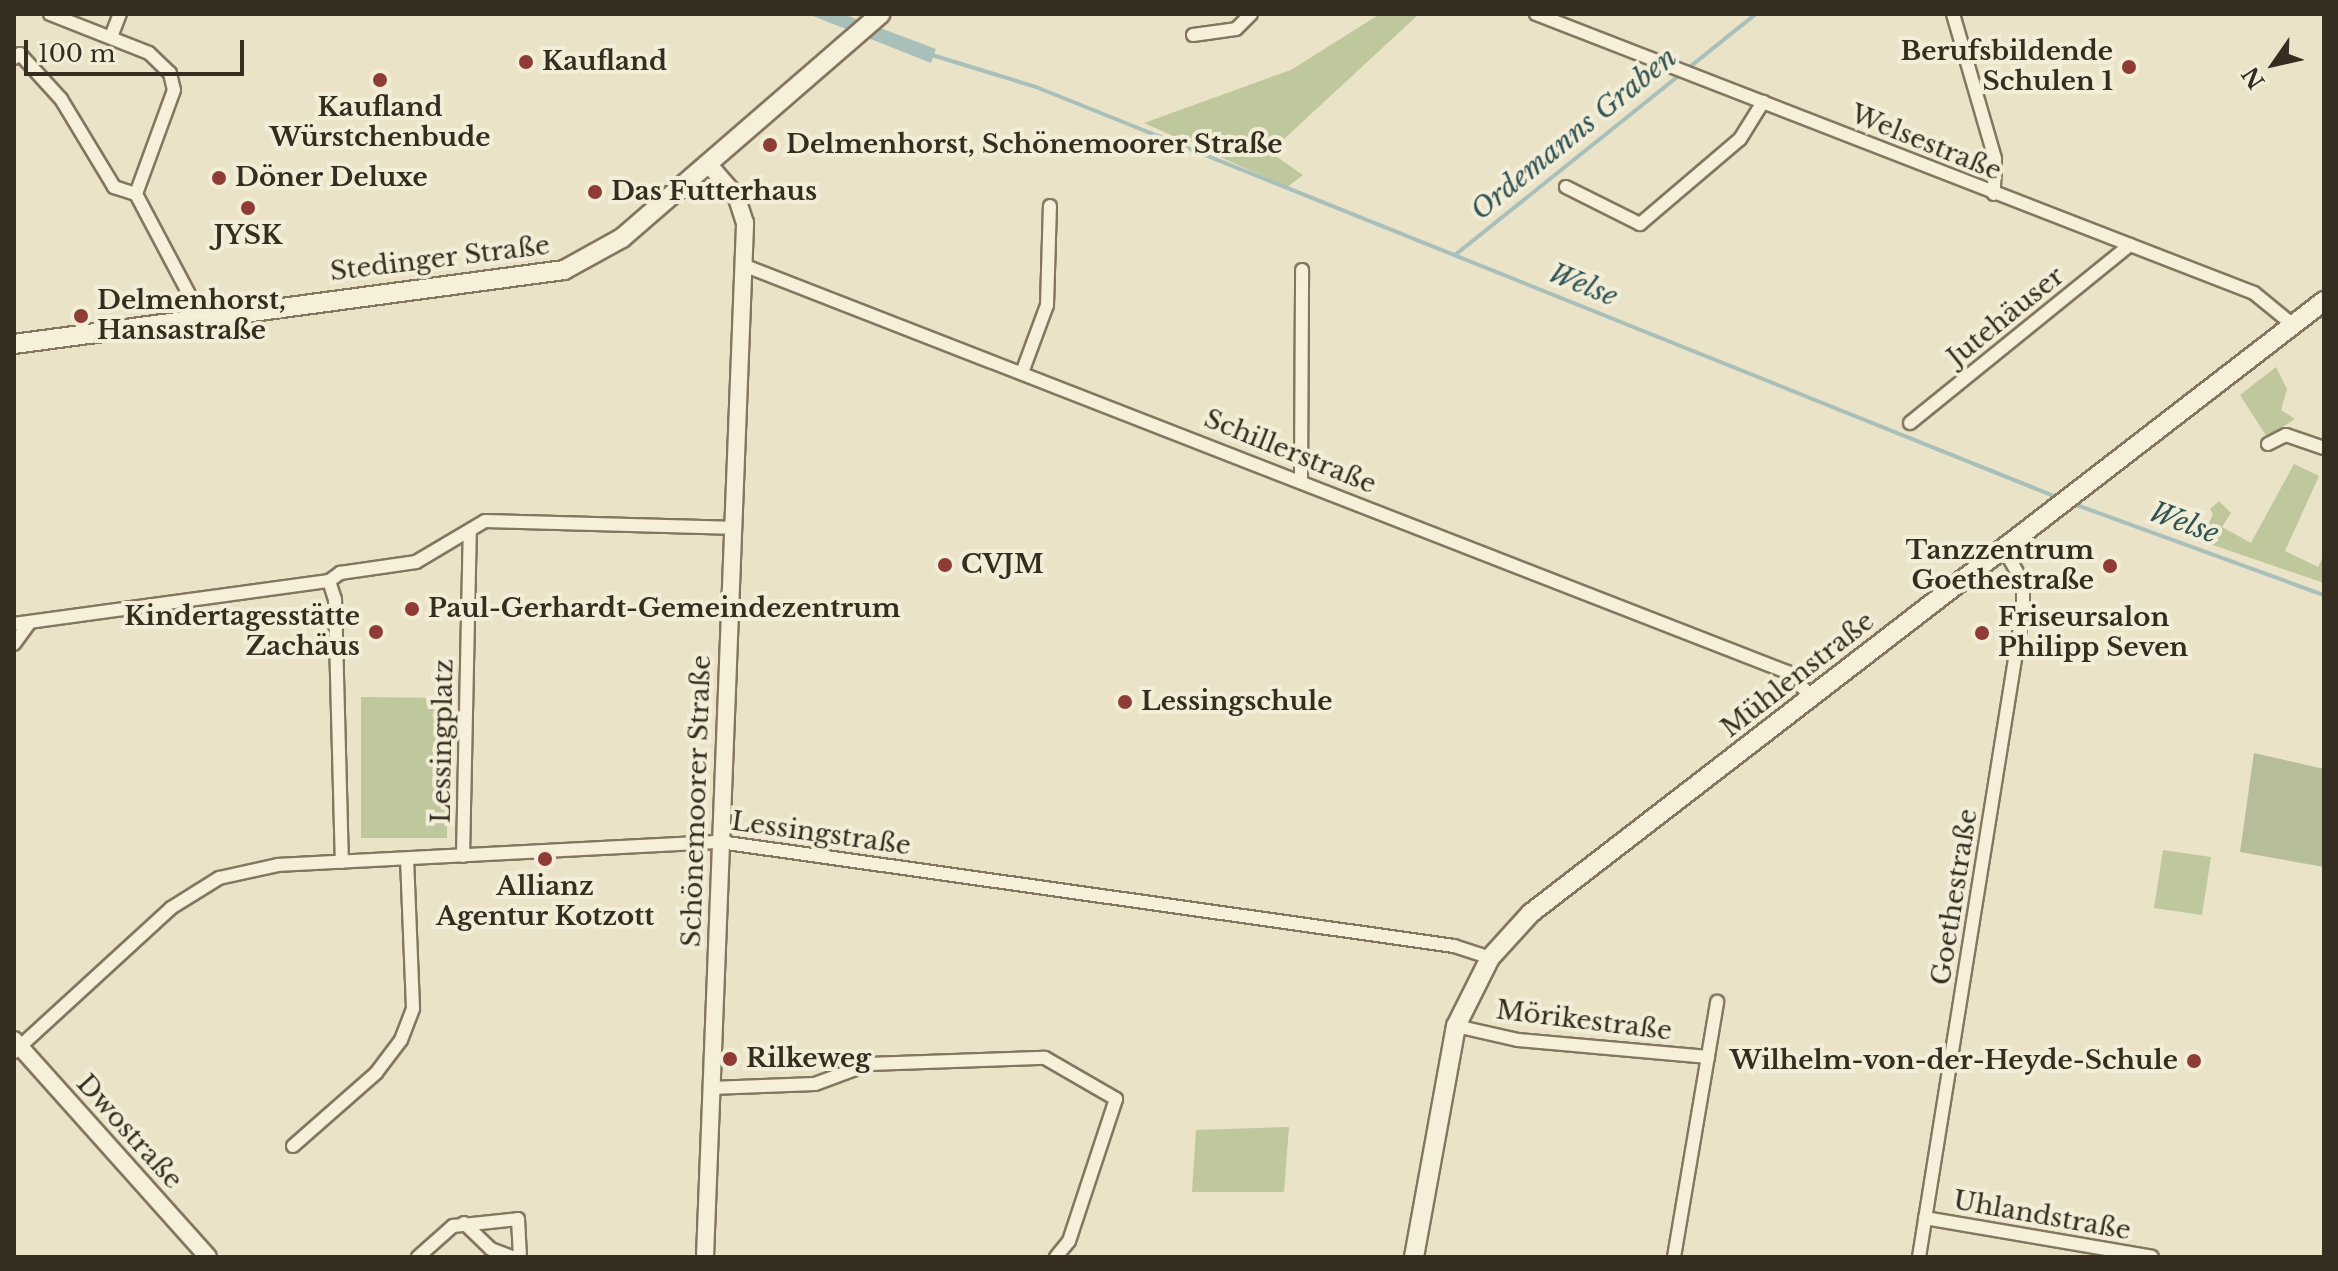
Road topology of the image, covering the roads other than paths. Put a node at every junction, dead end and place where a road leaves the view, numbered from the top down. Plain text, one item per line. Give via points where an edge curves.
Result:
1 (50, 14) edge
2 (120, 14) edge
3 (1251, 14) edge
4 (1536, 14) edge
5 (1953, 14) edge
6 (877, 18) edge
7 (1193, 35) dead end
8 (111, 37) junction
9 (17, 56) edge
10 (1763, 102) junction
11 (711, 167) junction
12 (1566, 187) dead end
13 (136, 194) junction
14 (1994, 194) junction
15 (1050, 206) dead end
16 (2130, 245) junction
17 (743, 265) junction
18 (1302, 270) dead end
19 (2324, 301) edge
20 (195, 321) junction
21 (2293, 325) junction
22 (14, 344) edge
23 (1023, 370) junction
24 (1910, 423) dead end
25 (2268, 444) dead end
26 (2324, 448) edge
27 (1301, 480) junction
28 (730, 528) junction
29 (470, 532) junction
30 (2004, 549) junction
31 (329, 581) junction
32 (30, 622) junction
33 (14, 624) edge
34 (14, 644) edge
35 (1812, 697) junction
36 (720, 842) junction
37 (463, 856) junction
38 (407, 860) junction
39 (342, 862) junction
40 (1490, 958) junction
41 (1717, 1002) dead end
42 (1456, 1026) junction
43 (16, 1046) edge
44 (1708, 1057) junction
45 (711, 1088) junction
46 (293, 1146) dead end
47 (1925, 1218) junction
48 (464, 1223) junction
49 (208, 1257) edge
50 (418, 1257) edge
51 (512, 1257) edge
52 (520, 1257) edge
53 (705, 1257) edge
54 (1056, 1257) edge
55 (1414, 1257) edge
56 (1674, 1257) edge
57 (1919, 1257) edge
58 (2152, 1257) edge

1 - 8 street
2 - 8 street
3 - 7 street via 1236,29
4 - 10 street, Welsestraße
5 - 14 street via 1995,159
6 - 11 main road, Stedinger Straße
8 - 13 street via 149,53 170,73 174,90
9 - 13 street via 61,99 114,187
10 - 12 street via 1740,139 1640,224
10 - 14 street, Welsestraße
11 - 17 street, Schönemoorer Straße via 742,209
11 - 20 main road, Stedinger Straße via 622,238 564,270
13 - 20 street via 191,298
14 - 16 street, Welsestraße
15 - 23 street via 1047,305
16 - 21 street, Welsestraße via 2254,293
16 - 24 street, Jutehäuser
17 - 23 street, Schillerstraße
17 - 28 street, Schönemoorer Straße
18 - 27 street
19 - 21 main road, Mühlenstraße
20 - 22 main road, Stedinger Straße
21 - 30 main road, Mühlenstraße
23 - 27 street, Schillerstraße
25 - 26 street via 2286,435
27 - 35 street, Schillerstraße via 1787,672
28 - 29 street via 485,521
28 - 36 street, Schönemoorer Straße
29 - 31 street via 458,533 416,562 340,573
29 - 37 street, Lessingplatz
30 - 35 main road, Mühlenstraße
30 - 47 street, Goethestraße via 2023,583 2023,609
31 - 32 street
31 - 39 street via 335,599
32 - 33 street
32 - 34 street
35 - 40 main road, Mühlenstraße via 1531,913
36 - 37 street, Lessingstraße
36 - 40 street, Lessingstraße via 1454,946
36 - 45 street, Schönemoorer Straße
37 - 38 street, Lessingstraße
38 - 39 street, Lessingstraße
38 - 46 street via 413,1008 401,1040 376,1073
39 - 43 street, Lessingstraße via 278,865 219,878 171,908
40 - 42 main road, Mühlenstraße
41 - 44 street
42 - 44 street, Mörikestraße via 1518,1040
42 - 55 main road, Mühlenstraße
43 - 49 street, Dwostraße
44 - 56 street
45 - 53 street, Schönemoorer Straße
45 - 54 street via 815,1084 869,1064 1045,1058 1116,1099 1069,1241
47 - 57 street, Goethestraße
47 - 58 street, Uhlandstraße
48 - 50 street via 453,1226
48 - 51 street via 491,1249
48 - 52 street via 518,1219

